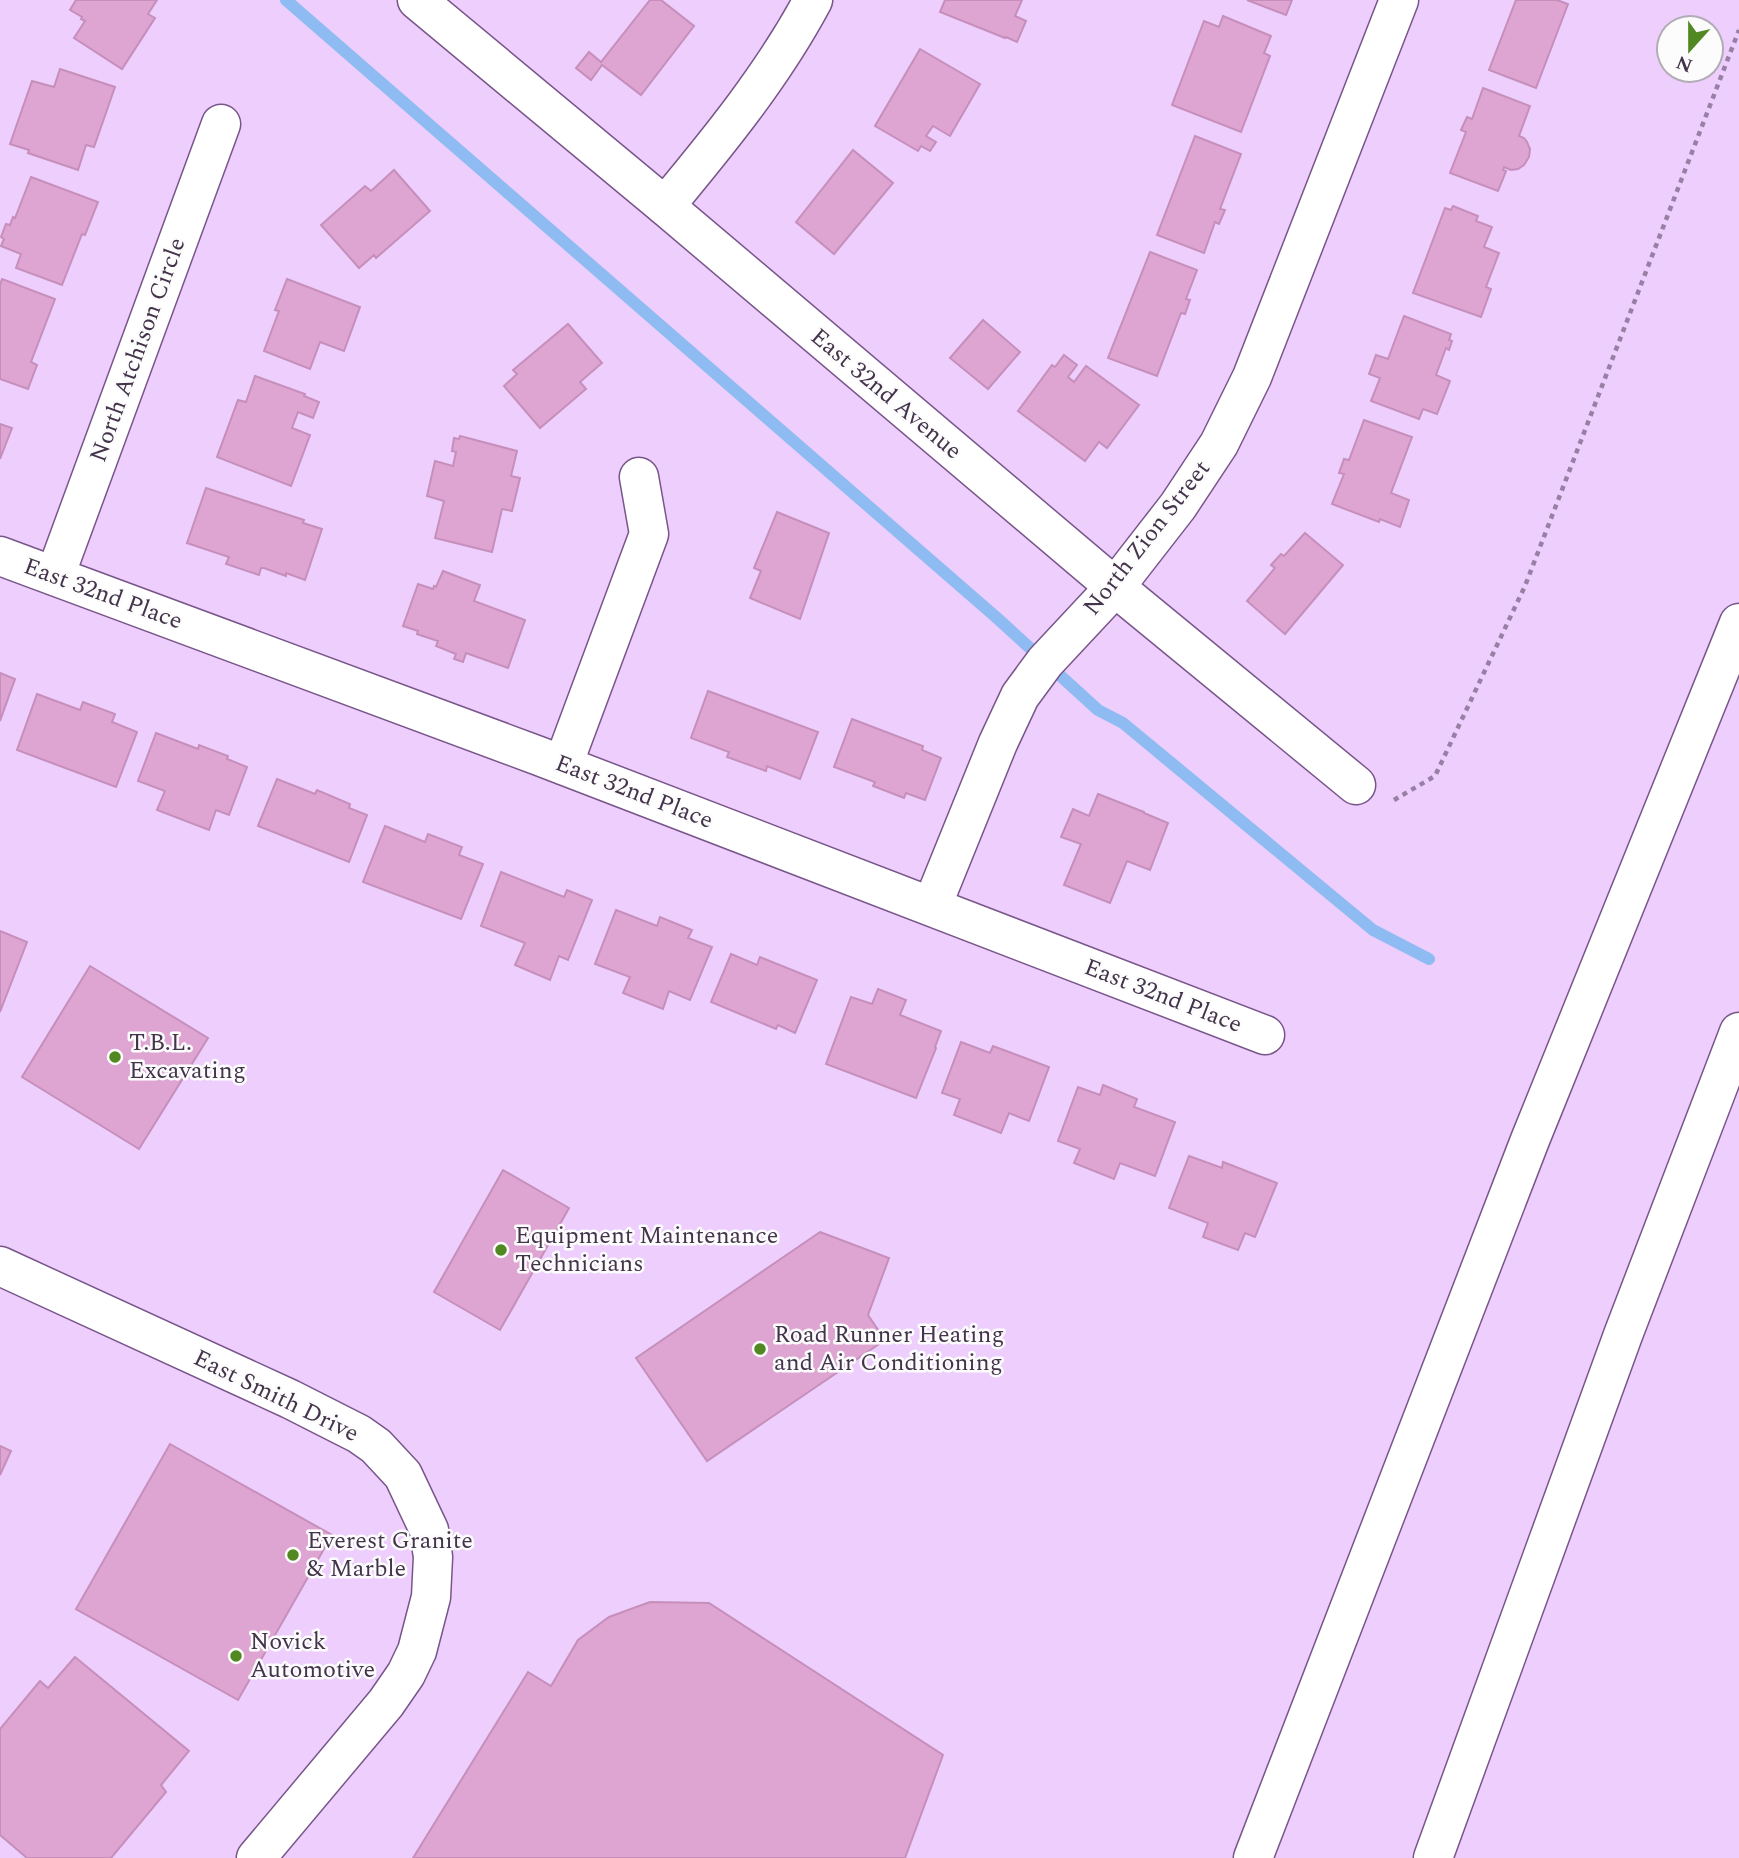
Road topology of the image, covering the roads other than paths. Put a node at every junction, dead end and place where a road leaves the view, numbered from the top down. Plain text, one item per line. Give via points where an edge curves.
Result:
1 (417, 0) edge
2 (813, 0) edge
3 (1399, 0) edge
4 (221, 124) dead end
5 (665, 206) junction
6 (639, 477) dead end
7 (0, 556) edge
8 (55, 576) junction
9 (1115, 587) junction
10 (1739, 623) edge
11 (563, 765) junction
12 (1356, 785) road end
13 (932, 906) junction
14 (1739, 1032) edge
15 (1265, 1035) dead end
16 (0, 1266) edge
17 (1623, 1335) junction
18 (256, 1858) edge
19 (1253, 1858) edge
20 (1409, 1858) edge
21 (1433, 1858) edge

1 - 5 main road, East 32nd Avenue
2 - 5 main road via 767,77
3 - 9 main road, North Zion Street via 1252,377 1219,444
4 - 8 main road, North Atchison Circle
5 - 9 main road, East 32nd Avenue
6 - 11 main road via 649,534
7 - 8 main road, East 32nd Place
8 - 11 main road, East 32nd Place
9 - 12 main road, East 32nd Avenue
9 - 13 main road, North Zion Street via 1020,696
10 - 19 main road via 1530,1140
11 - 13 main road, East 32nd Place
13 - 15 main road, East 32nd Place
14 - 17 main road
16 - 18 main road, East Smith Drive via 359,1434 403,1475 429,1530 431,1597 406,1674
17 - 20 main road
17 - 21 main road

